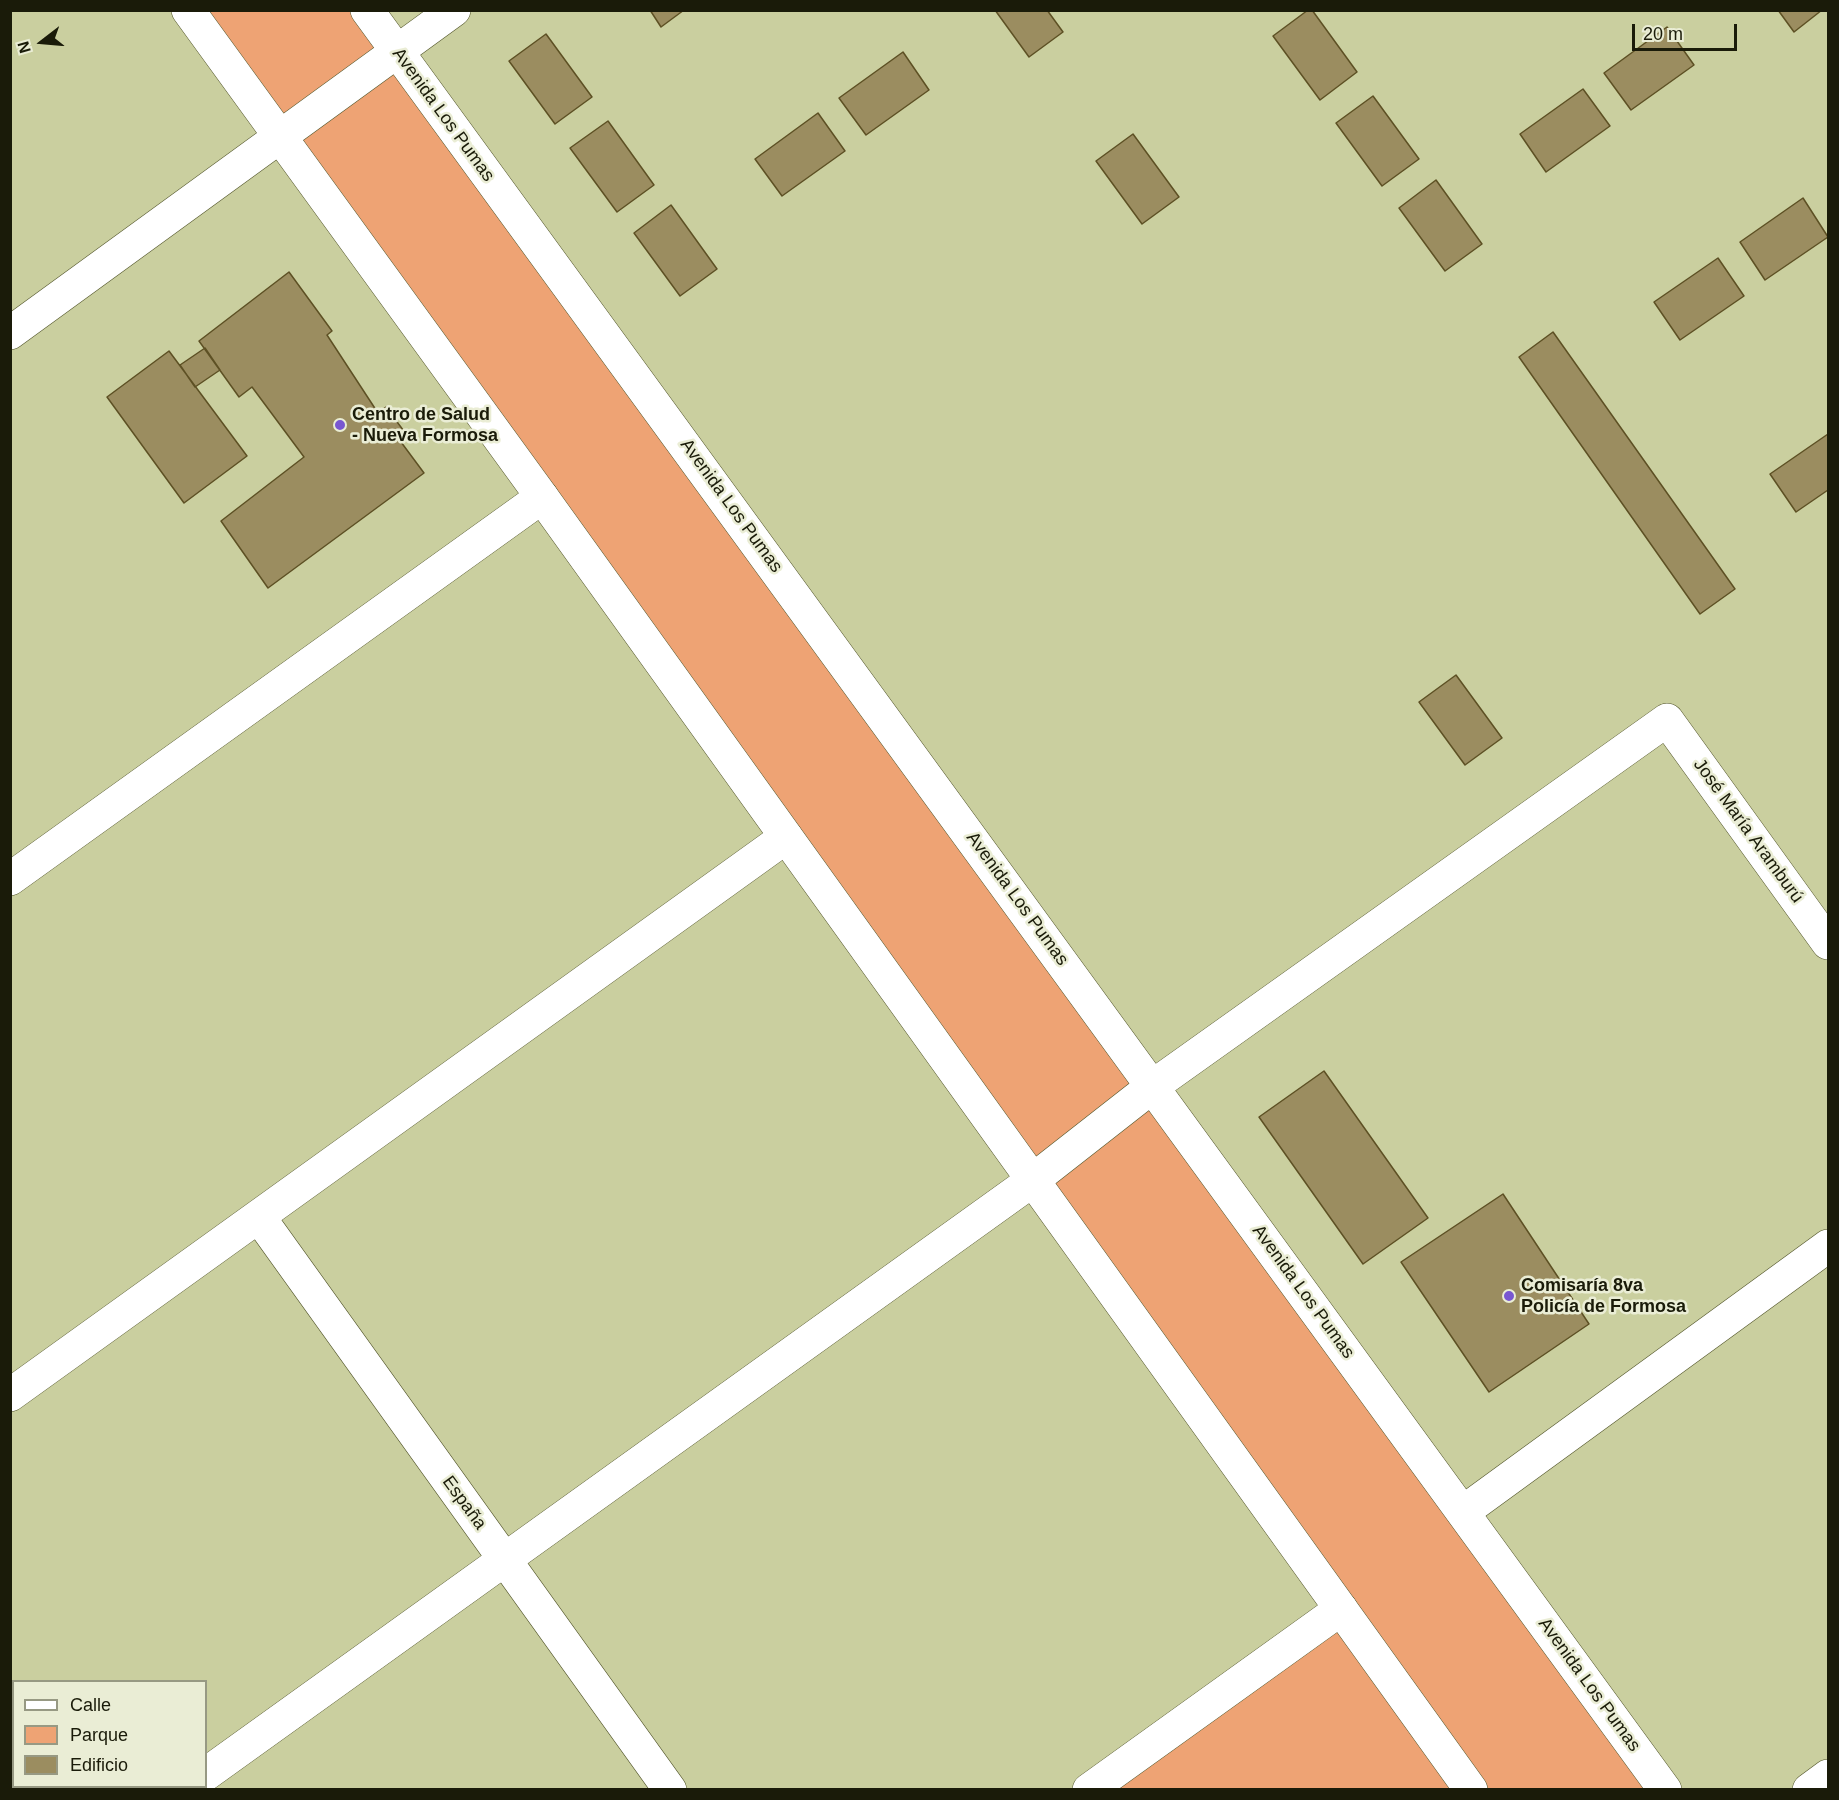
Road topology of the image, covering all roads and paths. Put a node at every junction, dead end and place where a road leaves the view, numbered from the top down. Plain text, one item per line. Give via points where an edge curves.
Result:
1 (188, 10) edge
2 (367, 10) edge
3 (454, 10) edge
4 (397, 52) junction
5 (279, 138) junction
6 (10, 333) edge
7 (542, 497) junction
8 (786, 837) junction
9 (10, 879) edge
10 (1828, 943) edge
11 (1153, 1086) junction
12 (1033, 1180) junction
13 (259, 1216) junction
14 (1828, 1246) edge
15 (10, 1395) edge
16 (1463, 1512) junction
17 (505, 1560) junction
18 (1341, 1609) junction
19 (207, 1773) edge
20 (1828, 1776) edge
21 (670, 1790) edge
22 (1089, 1790) edge
23 (1471, 1790) edge
24 (1665, 1790) edge
25 (1809, 1790) edge

1 - 5 street
2 - 4 street, Avenida Los Pumas
3 - 4 street
4 - 5 street
4 - 11 street, Avenida Los Pumas
5 - 6 street
5 - 7 street
7 - 8 street
7 - 9 street
8 - 12 street
8 - 13 street
10 - 11 street, José María Aramburú via 1667,720
11 - 12 street
11 - 16 street, Avenida Los Pumas
12 - 17 street
12 - 18 street
13 - 15 street
13 - 17 street, España
14 - 16 street
16 - 24 street, Avenida Los Pumas
17 - 19 street
17 - 21 street, España
18 - 22 street
18 - 23 street
20 - 25 street

